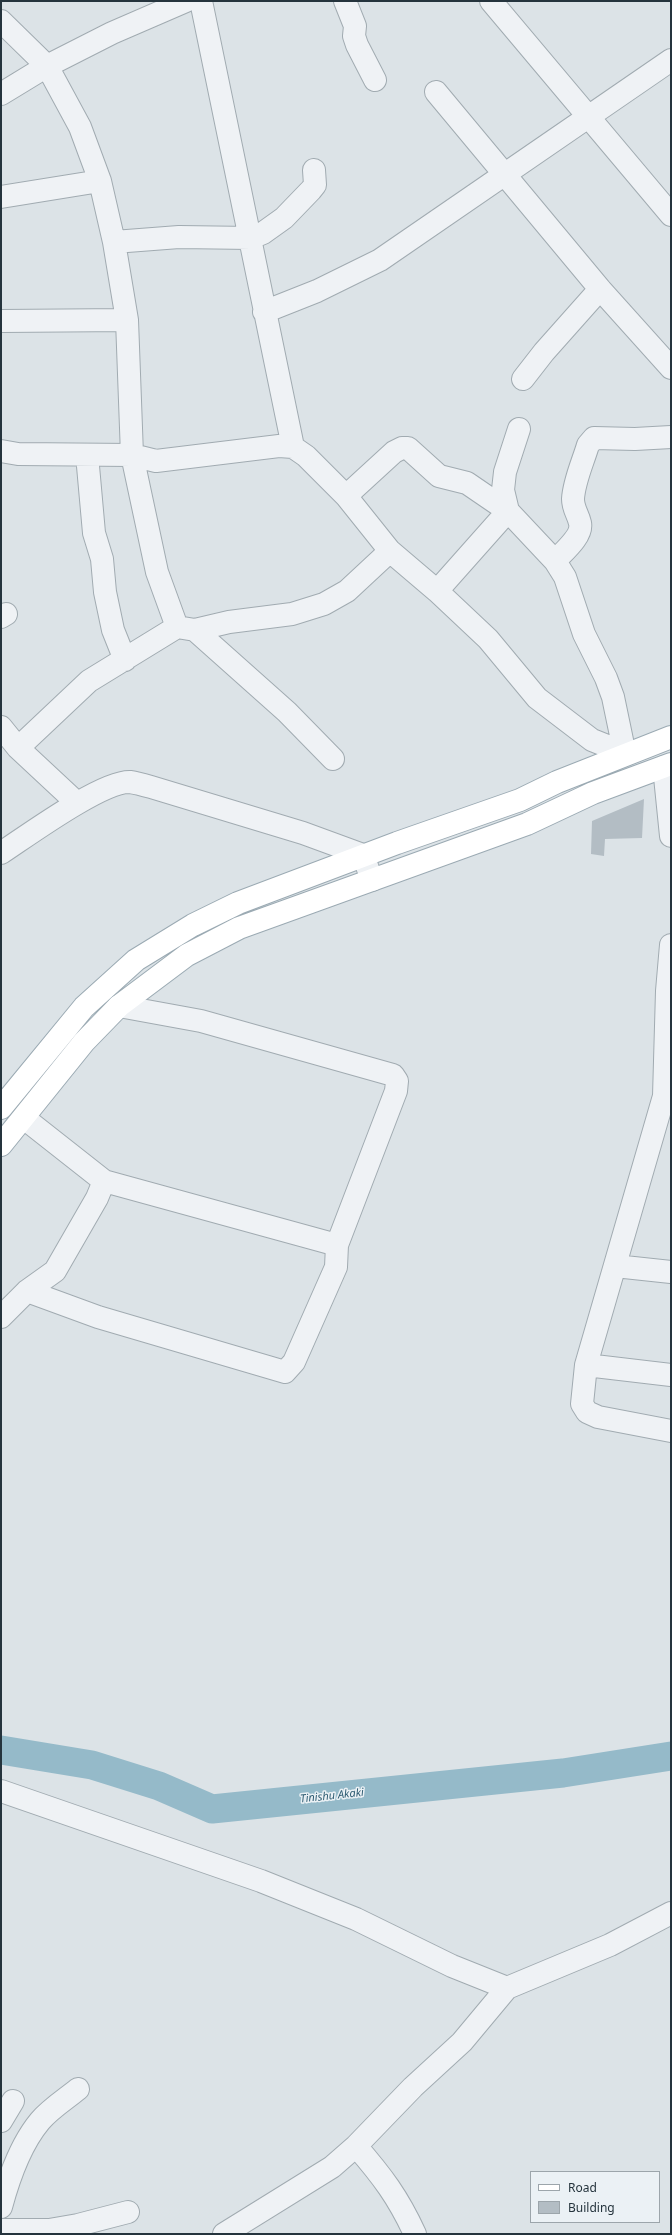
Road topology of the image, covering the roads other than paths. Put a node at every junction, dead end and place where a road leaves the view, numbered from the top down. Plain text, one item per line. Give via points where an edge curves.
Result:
1 (186, 1) edge
2 (201, 1) edge
3 (344, 1) edge
4 (491, 1) edge
5 (1, 21) edge
6 (671, 60) edge
7 (47, 66) junction
8 (375, 80) dead end
9 (436, 92) dead end
10 (1, 94) edge
11 (587, 117) junction
12 (314, 170) dead end
13 (505, 173) junction
14 (100, 181) junction
15 (1, 197) edge
16 (671, 215) edge
17 (251, 238) junction
18 (114, 242) junction
19 (600, 289) junction
20 (264, 312) junction
21 (127, 320) junction
22 (1, 321) edge
23 (671, 368) edge
24 (523, 379) dead end
25 (519, 428) dead end
26 (671, 437) edge
27 (293, 447) junction
28 (1, 451) edge
29 (87, 455) junction
30 (132, 455) junction
31 (346, 496) junction
32 (508, 511) junction
33 (390, 551) junction
34 (555, 561) junction
35 (437, 591) junction
36 (186, 628) junction
37 (125, 660) junction
38 (1, 727) edge
39 (671, 737) edge
40 (18, 748) junction
41 (625, 750) junction
42 (333, 759) dead end
43 (668, 765) edge
44 (77, 803) junction
45 (671, 836) edge
46 (1, 853) edge
47 (363, 855) junction
48 (372, 880) junction
49 (671, 945) edge
50 (669, 991) edge
51 (119, 1006) junction
52 (668, 1098) edge
53 (1, 1108) edge
54 (24, 1118) junction
55 (1, 1145) edge
56 (104, 1181) junction
57 (337, 1246) junction
58 (614, 1266) junction
59 (671, 1272) edge
60 (27, 1292) junction
61 (1, 1317) edge
62 (586, 1365) junction
63 (671, 1375) edge
64 (671, 1431) edge
65 (1, 1791) edge
66 (671, 1913) edge
67 (507, 1988) junction
68 (78, 2089) dead end
69 (13, 2101) dead end
70 (1, 2121) edge
71 (356, 2146) junction
72 (1, 2207) edge
73 (128, 2212) dead end
74 (1, 2230) edge
75 (224, 2234) edge
76 (415, 2234) edge

1 - 7 street via 112,33
2 - 17 street
3 - 8 street via 355,26 354,36 357,45
4 - 11 street
5 - 7 street
6 - 11 street
7 - 10 street
7 - 14 street via 80,127
9 - 13 street
11 - 13 street
11 - 16 street
12 - 17 street via 315,185 311,190 284,218 263,234
13 - 19 street
13 - 20 street via 380,260 317,291
14 - 15 street
14 - 18 street
17 - 18 street via 179,237
17 - 20 street
18 - 21 street
19 - 23 street
19 - 24 street
20 - 27 street
21 - 22 street
21 - 30 street
25 - 32 street via 505,472 503,490
26 - 34 street via 594,438 588,445 573,499 574,510 580,524 579,530 575,539
27 - 30 street via 279,446 156,461
27 - 31 street via 306,456
28 - 29 street via 18,454
29 - 30 street
29 - 37 street via 94,533 102,559 105,592 113,630
30 - 36 street via 157,572
31 - 32 street via 394,452 408,448 439,476 467,483
31 - 33 street
32 - 34 street
32 - 35 street
33 - 35 street
33 - 36 street via 347,591 324,604 292,614
34 - 41 street via 565,577 584,634 606,678
35 - 41 street via 488,639 537,698 592,740
36 - 37 street
36 - 42 street via 286,712
37 - 40 street via 89,681
38 - 40 street
39 - 41 main road
40 - 44 street
41 - 47 main road via 520,800
43 - 45 street
43 - 48 main road via 593,793 527,824
44 - 46 street
44 - 47 street via 129,782 303,833
47 - 48 street
47 - 53 main road via 238,903 193,925 136,960 84,1007
48 - 51 main road via 238,928 187,955
49 - 50 street
50 - 52 street
51 - 54 main road via 84,1042
51 - 57 street via 201,1021 393,1076 397,1082 396,1090
52 - 58 street
54 - 55 main road
54 - 56 street
56 - 57 street
56 - 60 street via 55,1271
57 - 60 street via 336,1267 294,1362 285,1372 98,1317
58 - 59 street
58 - 62 street
60 - 61 street
62 - 63 street
62 - 64 street via 582,1404 586,1412 598,1417
65 - 67 street via 261,1881 356,1919 452,1966
66 - 67 street via 610,1945
67 - 71 street via 462,2042 413,2087
68 - 72 street via 41,2120 27,2140 16,2162
69 - 70 street
71 - 75 street via 332,2167
71 - 76 street via 401,2204
73 - 74 street via 102,2220 56,2228

